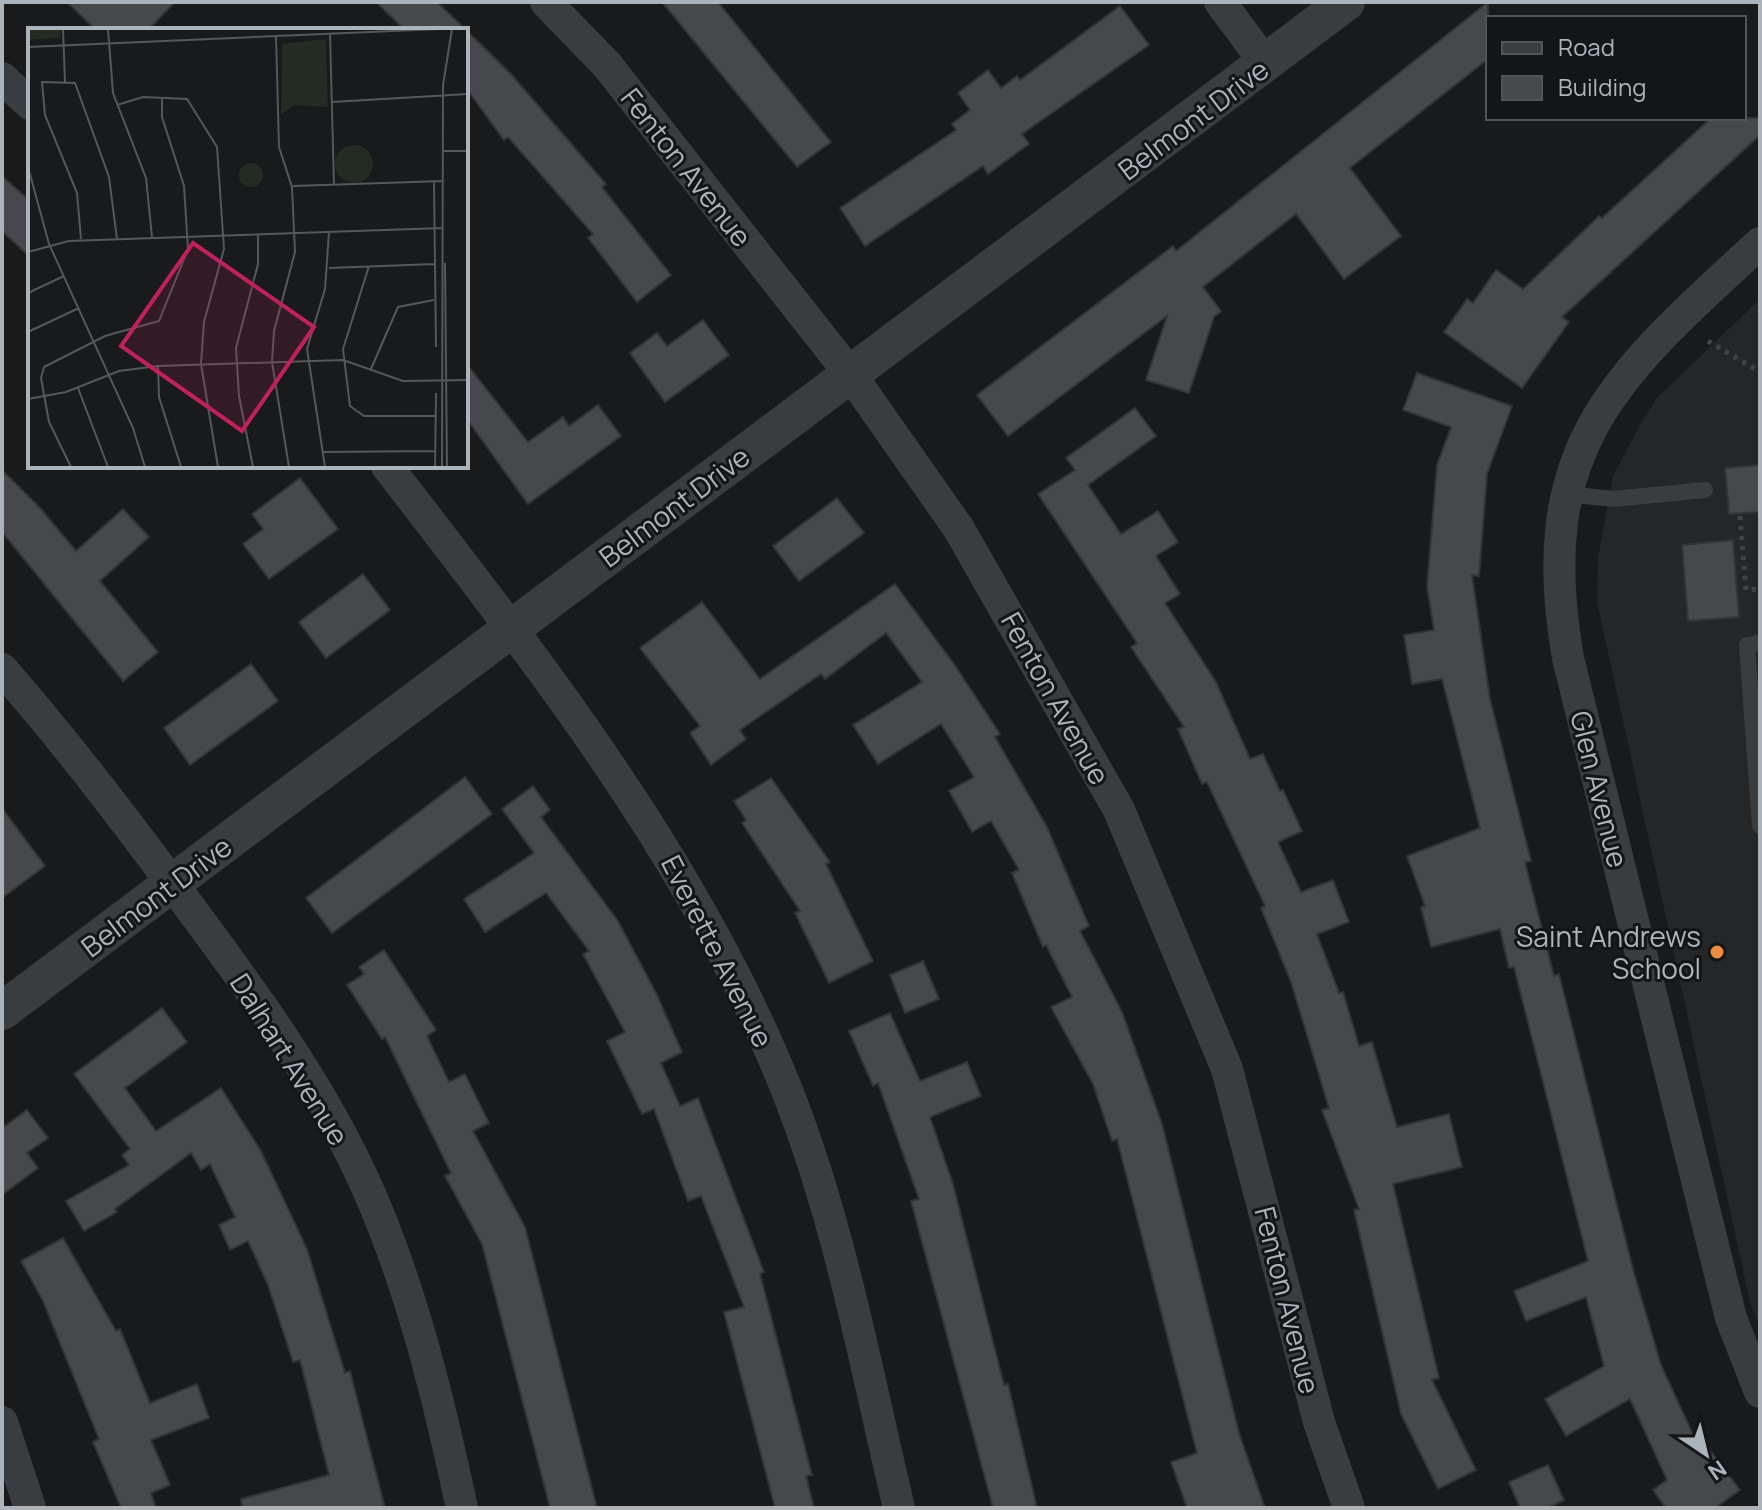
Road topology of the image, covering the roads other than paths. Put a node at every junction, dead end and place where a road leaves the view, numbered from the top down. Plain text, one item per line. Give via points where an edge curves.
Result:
1 (546, 2) edge
2 (1220, 2) edge
3 (1346, 2) edge
4 (1266, 64) junction
5 (2, 78) edge
6 (28, 102) edge
7 (1760, 243) edge
8 (851, 375) junction
9 (389, 468) edge
10 (1705, 490) dead end
11 (1566, 494) junction
12 (511, 628) junction
13 (1760, 643) edge
14 (2, 669) edge
15 (1760, 826) edge
16 (172, 883) junction
17 (2, 1011) edge
18 (1760, 1392) edge
19 (2, 1422) edge
20 (30, 1508) edge
21 (462, 1508) edge
22 (899, 1508) edge
23 (1349, 1508) edge

1 - 8 street, Fenton Avenue via 607,65
2 - 4 street
3 - 4 street, Belmont Drive
4 - 8 street, Belmont Drive
5 - 6 street
7 - 11 street, Glen Avenue via 1619,381 1597,418
8 - 12 street, Belmont Drive
8 - 23 street, Fenton Avenue via 959,529 1119,810 1227,1069 1319,1422
9 - 12 street, Everette Avenue
10 - 11 lane via 1613,499
11 - 18 street, Glen Avenue via 1557,552 1568,658 1731,1318
12 - 16 street, Belmont Drive
12 - 22 street, Everette Avenue via 619,775 674,863 735,972 778,1068 836,1239
13 - 15 lane via 1747,645
14 - 16 street, Dalhart Avenue
16 - 17 street, Belmont Drive
16 - 21 street, Dalhart Avenue via 264,1008 319,1094 369,1193 431,1367
19 - 20 street

